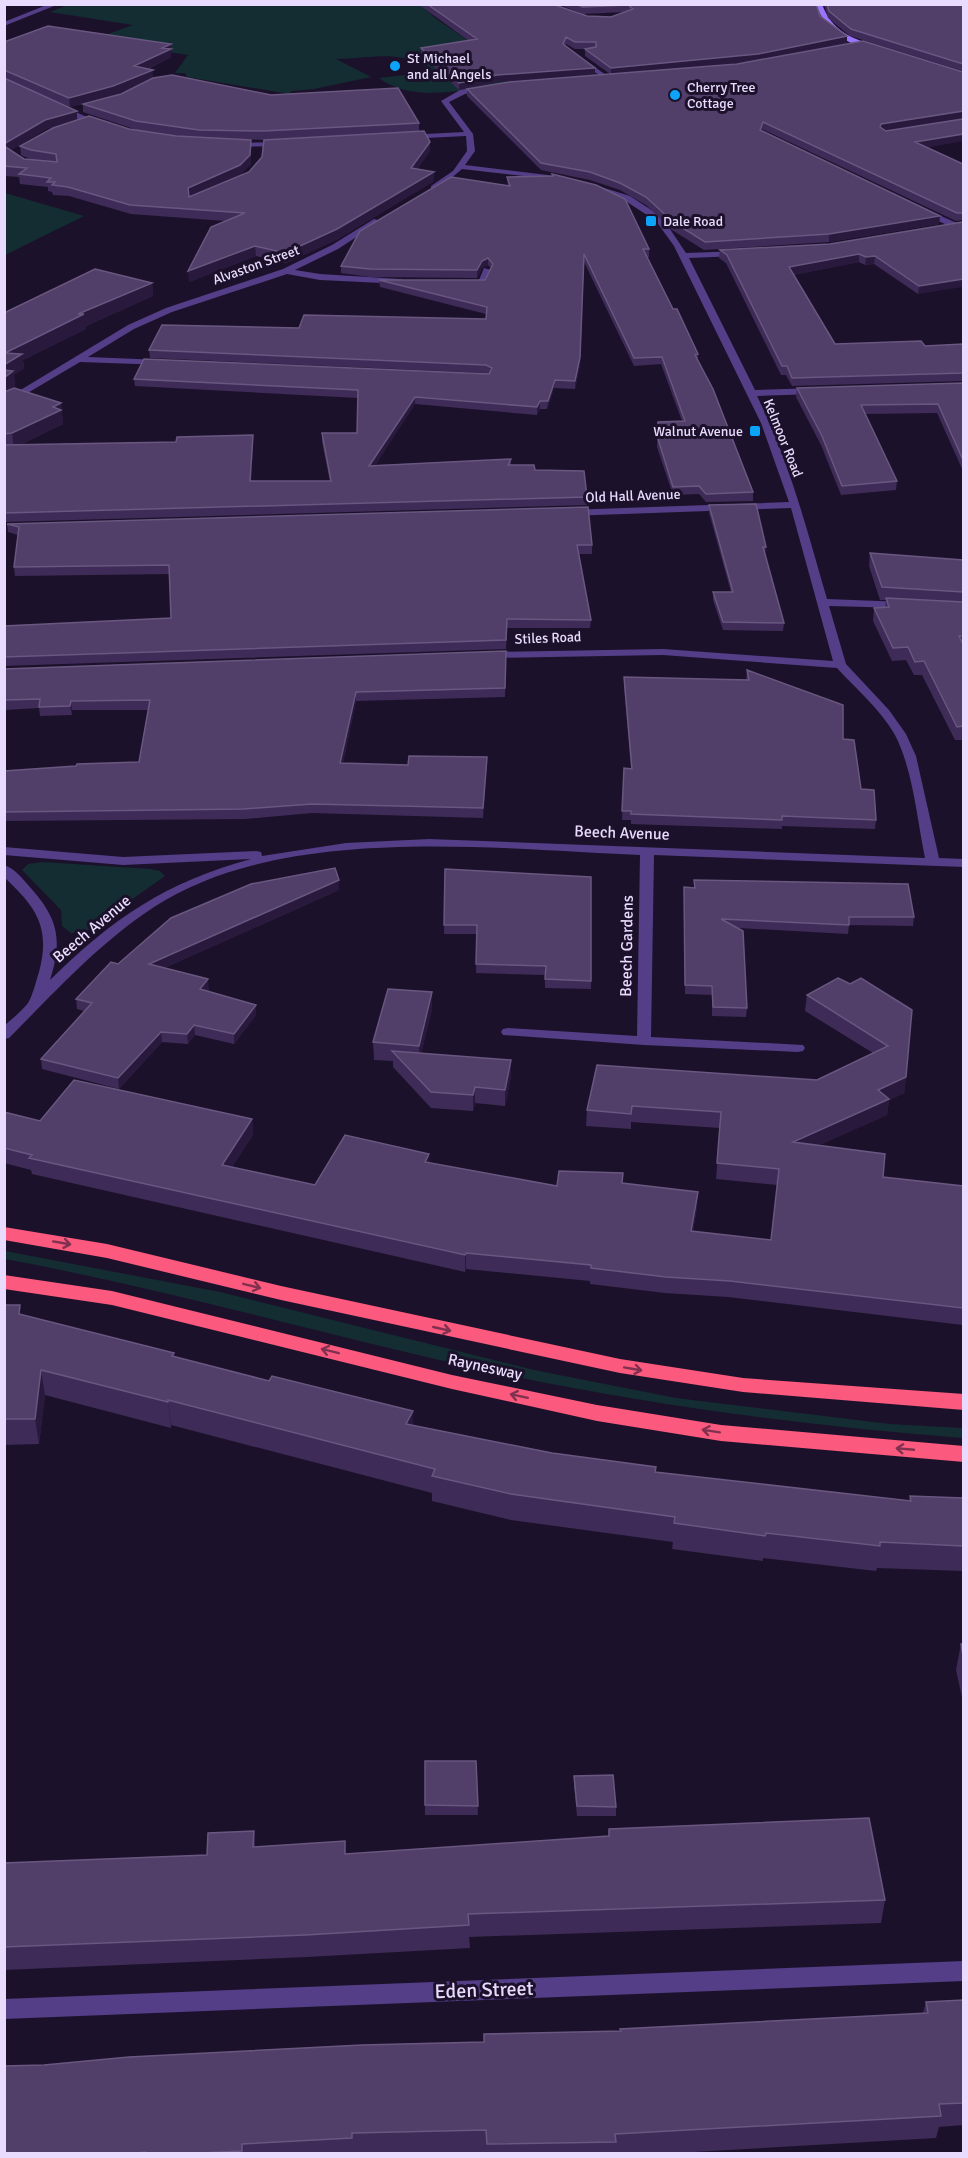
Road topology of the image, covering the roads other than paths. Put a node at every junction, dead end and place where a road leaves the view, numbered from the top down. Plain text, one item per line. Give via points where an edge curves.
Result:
1 (56, 4) edge
2 (819, 4) edge
3 (4, 24) edge
4 (863, 44) junction
5 (850, 48) edge
6 (885, 51) edge
7 (582, 52) edge
8 (597, 80) edge
9 (498, 87) edge
10 (52, 104) edge
11 (81, 109) edge
12 (70, 111) junction
13 (90, 121) junction
14 (72, 126) edge
15 (113, 129) edge
16 (469, 134) junction
17 (393, 138) edge
18 (290, 143) edge
19 (228, 145) edge
20 (461, 167) junction
21 (428, 192) edge
22 (913, 206) edge
23 (390, 214) edge
24 (960, 225) edge
25 (937, 230) edge
26 (752, 252) edge
27 (684, 256) junction
28 (487, 270) edge
29 (286, 271) junction
30 (415, 282) edge
31 (460, 283) edge
32 (77, 359) junction
33 (171, 364) edge
34 (826, 391) edge
35 (750, 393) junction
36 (4, 404) edge
37 (795, 505) junction
38 (560, 513) edge
39 (822, 602) junction
40 (916, 606) edge
41 (472, 656) edge
42 (840, 665) junction
43 (4, 851) edge
44 (647, 852) junction
45 (279, 854) junction
46 (933, 863) junction
47 (963, 863) edge
48 (4, 869) edge
49 (35, 1004) junction
50 (508, 1032) dead end
51 (4, 1035) edge
52 (644, 1041) junction
53 (798, 1048) dead end
54 (4, 1233) edge
55 (4, 1282) edge
56 (963, 1402) edge
57 (963, 1454) edge
58 (963, 1971) edge
59 (4, 2009) edge

1 - 3 street
2 - 4 street via 823,20 838,34
4 - 5 street
4 - 6 street
7 - 8 street via 572,53 612,78
9 - 16 street via 449,97 445,104
10 - 12 street
11 - 12 street
12 - 13 street
13 - 14 street
13 - 15 street
16 - 17 street
16 - 20 street via 471,151
18 - 19 street via 259,149
20 - 21 street
20 - 27 street, Kelmoor Road via 576,182 615,193 646,209 671,234
22 - 24 street
23 - 29 street, Alvaston Street
24 - 25 street
26 - 27 street
27 - 35 street, Kelmoor Road
28 - 31 street via 482,283
29 - 30 street via 360,281
29 - 32 street, Alvaston Street via 169,310
32 - 33 street
32 - 36 street, Alvaston Street
34 - 35 street
35 - 37 street, Kelmoor Road via 766,423
37 - 38 street, Old Hall Avenue
37 - 39 street, Kelmoor Road
39 - 40 street
39 - 42 street, Kelmoor Road
41 - 42 street, Stiles Road via 663,652
42 - 46 street, Kelmoor Road via 885,713 903,741 910,756
43 - 45 street, Beech Avenue via 123,861
44 - 45 street, Beech Avenue via 429,843 352,845
44 - 46 street, Beech Avenue
44 - 52 street, Beech Gardens
45 - 49 street, Beech Avenue via 190,883 151,903 117,927
46 - 47 street, Beech Avenue
48 - 49 street, Beech Avenue via 45,911 50,928 52,945 47,971
49 - 51 street, Beech Avenue
50 - 52 street
52 - 53 street
54 -> 56 highway, Raynesway via 108,1251 303,1298 620,1366 743,1385
57 -> 55 highway, Raynesway via 721,1433 597,1413 452,1382 112,1298
58 - 59 street, Eden Street

